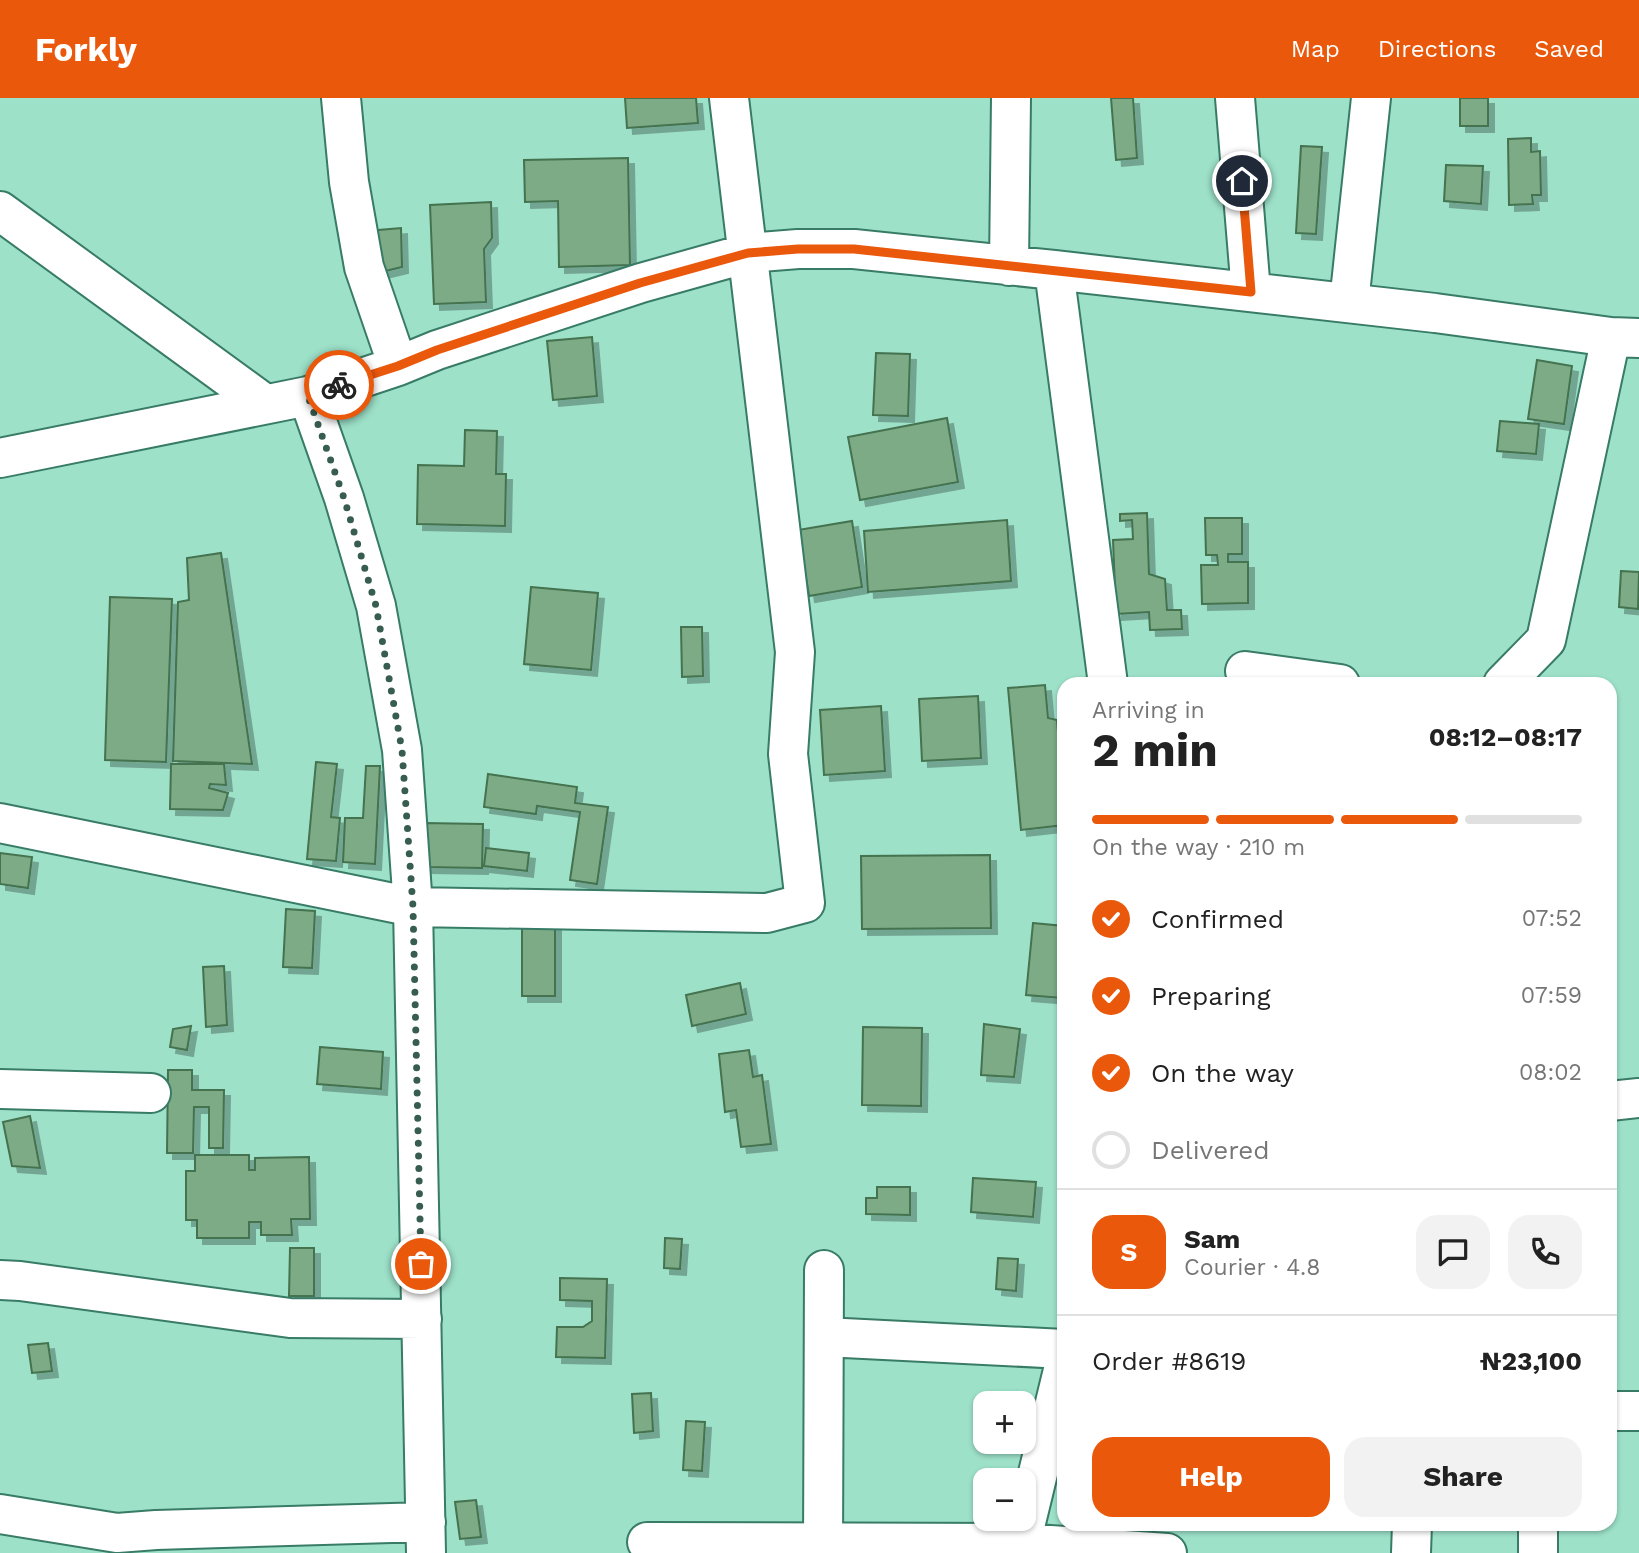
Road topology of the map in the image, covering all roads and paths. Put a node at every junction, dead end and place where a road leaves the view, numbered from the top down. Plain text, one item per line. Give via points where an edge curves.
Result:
1 (341, 98) edge
2 (729, 98) edge
3 (1011, 98) edge
4 (1235, 98) edge
5 (1371, 98) edge
6 (0, 211) edge
7 (748, 253) junction
8 (1009, 266) junction
9 (1054, 270) junction
10 (1251, 292) junction
11 (1349, 303) junction
12 (1625, 337) edge
13 (398, 366) junction
14 (308, 396) junction
15 (265, 404) junction
16 (0, 458) edge
17 (1245, 671) dead end
18 (1107, 677) edge
19 (1289, 677) edge
20 (1510, 677) edge
21 (0, 823) edge
22 (413, 907) junction
23 (0, 1089) edge
24 (151, 1093) dead end
25 (1639, 1098) edge
26 (1617, 1100) edge
27 (824, 1270) dead end
28 (0, 1280) edge
29 (422, 1319) junction
30 (824, 1337) junction
31 (1057, 1349) edge
32 (1057, 1396) edge
33 (1617, 1411) edge
34 (1639, 1411) edge
35 (0, 1514) edge
36 (1412, 1531) edge
37 (1538, 1531) edge
38 (426, 1538) edge
39 (647, 1542) dead end
40 (823, 1548) edge
41 (1021, 1548) edge
42 (1167, 1553) edge
43 (1411, 1553) edge
44 (1538, 1553) edge

1 - 13 street via 364,267
2 - 7 street
3 - 8 street
4 - 10 street
5 - 11 street
6 - 15 street
7 - 8 street via 854,249
7 - 13 street via 640,283
7 - 22 street via 794,652 788,754 805,903 767,913
8 - 9 street
9 - 10 street
9 - 18 street
10 - 11 street
11 - 12 street
12 - 20 street via 1546,640
13 - 14 street
14 - 15 street
14 - 22 street via 376,606 402,750
15 - 16 street
17 - 19 street
21 - 22 street
22 - 29 street
23 - 24 street
25 - 26 street
27 - 30 street
28 - 29 street via 290,1318
29 - 38 street
30 - 31 street
30 - 40 street
32 - 41 street
33 - 34 street
35 - 38 street via 117,1533 156,1530
36 - 43 street
37 - 44 street
39 - 40 street
40 - 41 street
41 - 42 street

